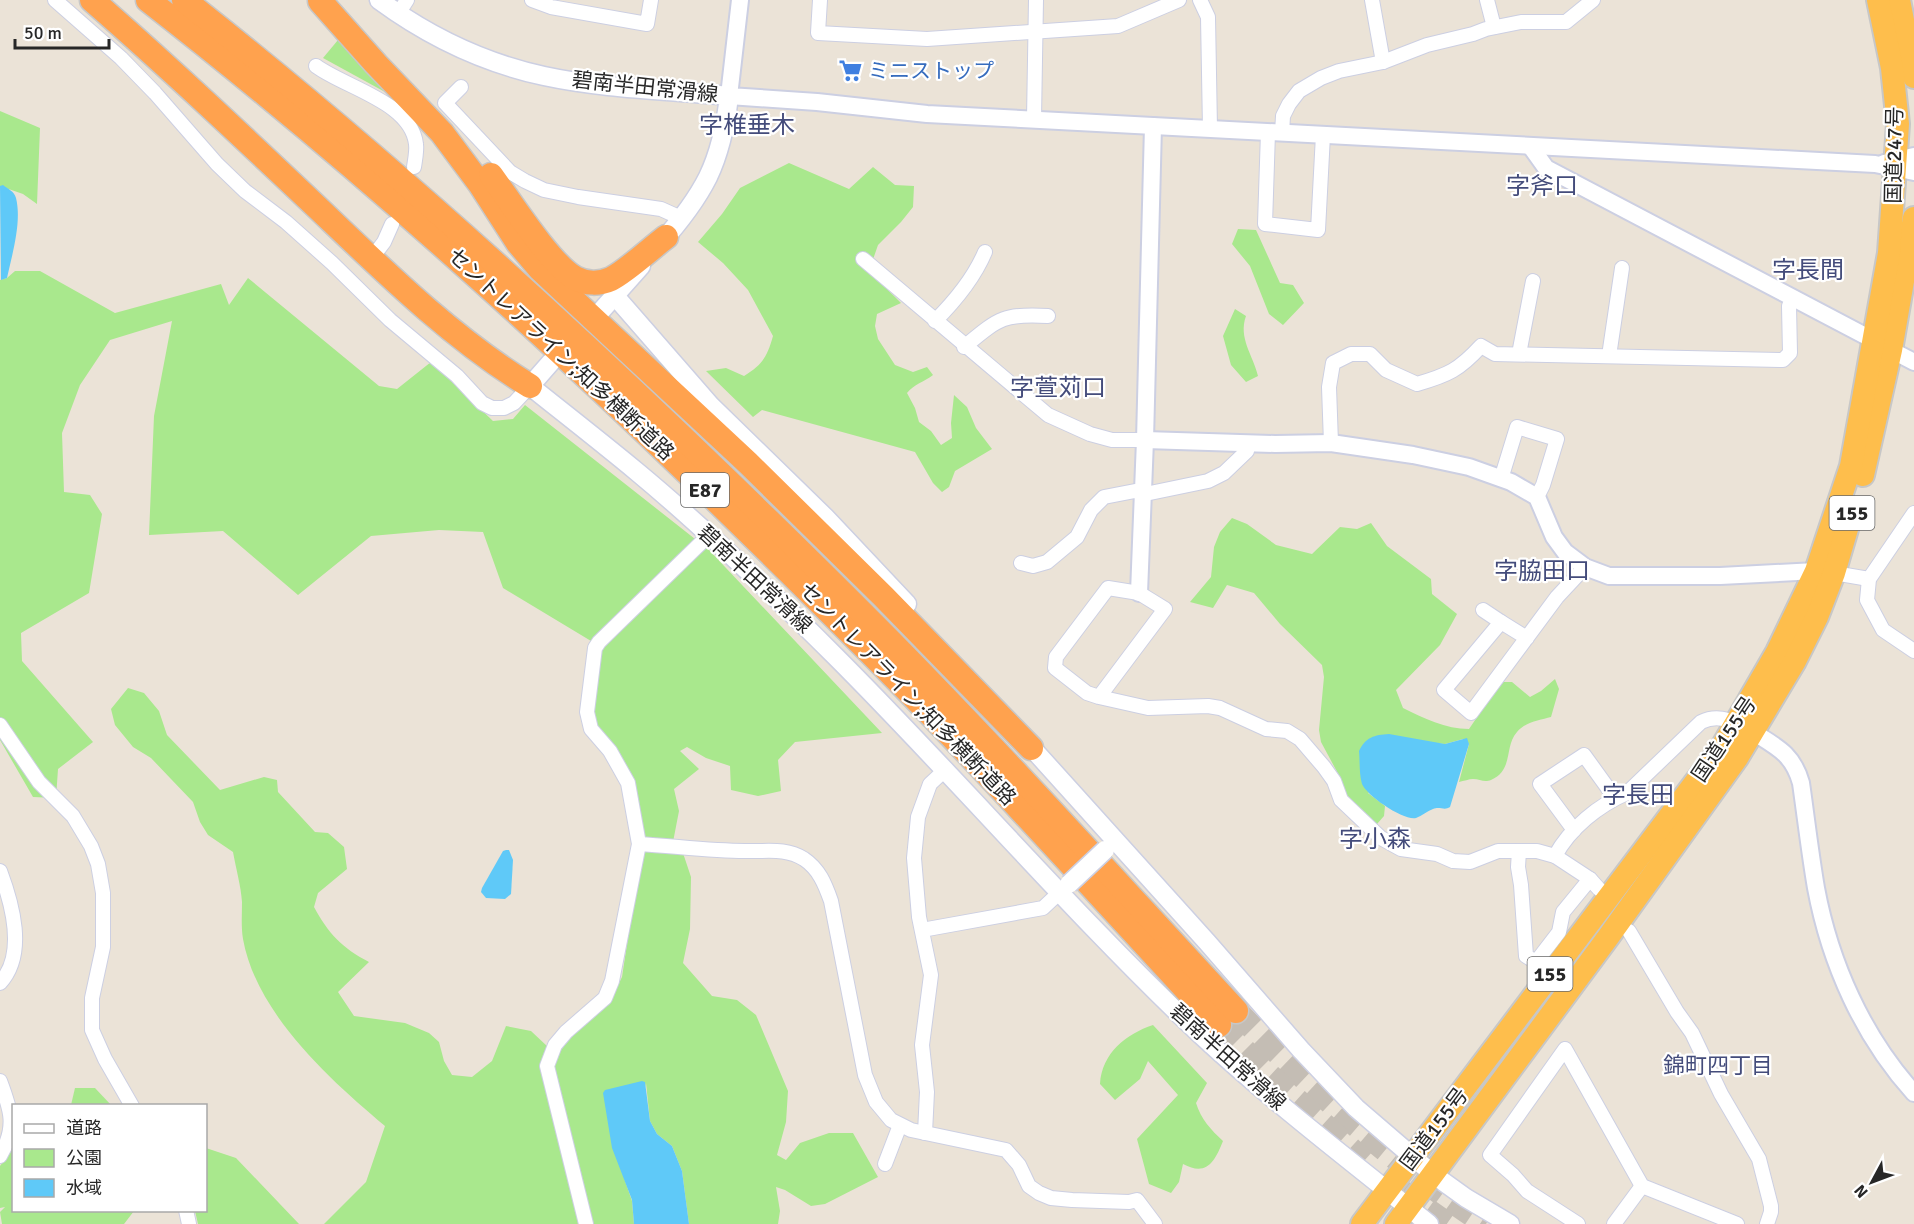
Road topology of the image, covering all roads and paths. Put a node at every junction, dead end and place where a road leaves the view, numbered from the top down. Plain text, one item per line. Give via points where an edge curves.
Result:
1 (55, 0) edge
2 (92, 0) edge
3 (148, 0) edge
4 (184, 0) edge
5 (379, 0) edge
6 (531, 0) edge
7 (651, 0) edge
8 (740, 0) edge
9 (820, 0) edge
10 (1036, 0) edge
11 (1179, 0) edge
12 (1200, 0) edge
13 (1372, 0) edge
14 (1487, 0) edge
15 (1593, 0) edge
16 (1878, 0) edge
17 (1899, 0) edge
18 (320, 1) edge
19 (403, 7) edge
20 (1494, 27) junction
21 (1034, 31) junction
22 (1910, 34) edge
23 (1383, 62) junction
24 (316, 66) dead end
25 (1914, 77) edge
26 (461, 87) dead end
27 (729, 96) junction
28 (1034, 119) junction
29 (1153, 126) junction
30 (1210, 129) junction
31 (1275, 132) junction
32 (1323, 135) junction
33 (1532, 147) junction
34 (1899, 164) edge
35 (414, 167) dead end
36 (681, 218) junction
37 (1914, 218) edge
38 (392, 224) dead end
39 (666, 237) junction
40 (985, 252) dead end
41 (371, 259) junction
42 (862, 259) dead end
43 (1622, 268) dead end
44 (1895, 276) junction
45 (1533, 281) dead end
46 (615, 296) junction
47 (1793, 298) junction
48 (602, 311) dead end
49 (1048, 316) dead end
50 (935, 321) junction
51 (1883, 346) junction
52 (964, 347) junction
53 (1519, 354) junction
54 (1609, 356) junction
55 (552, 362) dead end
56 (1914, 362) edge
57 (530, 386) junction
58 (1145, 440) junction
59 (1248, 443) junction
60 (1331, 443) junction
61 (1501, 478) junction
62 (1143, 492) junction
63 (1537, 497) junction
64 (1914, 513) edge
65 (709, 535) junction
66 (1021, 563) dead end
67 (1585, 567) junction
68 (1825, 572) junction
69 (1869, 579) junction
70 (1139, 593) junction
71 (1483, 610) dead end
72 (1501, 622) junction
73 (1527, 638) junction
74 (1914, 651) edge
75 (1099, 697) junction
76 (0, 725) edge
77 (1745, 728) junction
78 (1031, 748) junction
79 (945, 769) junction
80 (1615, 798) junction
81 (1574, 830) junction
82 (639, 844) junction
83 (1110, 845) junction
84 (1519, 851) junction
85 (1555, 856) junction
86 (0, 871) edge
87 (1065, 888) junction
88 (922, 930) junction
89 (1629, 931) dead end
90 (0, 983) edge
91 (0, 1082) edge
92 (1914, 1094) edge
93 (131, 1104) edge
94 (900, 1125) junction
95 (926, 1133) junction
96 (0, 1156) edge
97 (1412, 1157) junction
98 (885, 1164) dead end
99 (1434, 1175) junction
100 (1642, 1186) junction
101 (1387, 1190) junction
102 (1402, 1216) edge
103 (586, 1224) edge
104 (1155, 1224) edge
105 (1362, 1224) edge
106 (1430, 1224) edge
107 (1510, 1224) edge
108 (1578, 1224) edge
109 (1614, 1224) edge
110 (1737, 1224) edge
111 (1767, 1224) edge

1 - 57 street via 121,58 217,164 332,263 482,403 504,408
2 - 41 highway
3 - 4 highway, セントレアライン;知多横断道路 / E87 via 388,197 614,402 906,688 1228,1018 974,728 719,472 585,344 404,181
5 - 19 main road, 碧南半田常滑線
6 - 7 street via 647,24
8 - 27 street
9 - 21 street via 818,33 927,39
10 - 21 street
11 - 21 street via 1118,26
12 - 30 street via 1208,17
13 - 23 street
14 - 20 street
15 - 20 street via 1566,22 1521,22
16 - 34 highway, 国道247号 via 1893,80
17 - 22 highway, 国道247号
18 - 39 highway via 384,53 433,102 563,270 577,279 599,283 612,279
18 - 78 highway via 442,134 540,269 765,479
19 - 27 main road, 碧南半田常滑線 via 436,37 507,66 585,82
20 - 23 street
21 - 28 street
22 - 25 highway, 国道247号
23 - 31 street via 1339,71 1308,84 1289,104
24 - 35 street via 395,109 408,123 417,145
26 - 36 street via 445,103 510,172 525,181 544,190 661,209
27 - 28 street via 927,114
27 - 36 main road, 碧南半田常滑線 via 726,124 708,177
28 - 29 street
29 - 30 street
29 - 58 street
30 - 31 street
31 - 32 street
31 - 32 street via 1265,224 1318,230
32 - 33 street
33 - 34 street
33 - 47 street via 1546,168
34 - 44 highway, 国道247号
36 - 39 main road, 碧南半田常滑線
37 - 44 highway, 国道247号
38 - 41 street
39 - 46 main road, 碧南半田常滑線
40 - 50 street via 974,275
41 - 57 highway via 464,339
42 - 50 street
43 - 54 street
44 - 51 highway, 国道155号 / 155
45 - 53 street
46 - 48 main road, 碧南半田常滑線
46 - 78 main road via 710,405 825,517 935,634
47 - 51 street
47 - 54 street via 1789,306 1790,353 1783,360
49 - 52 street via 1016,315 1001,320
50 - 52 street
51 - 56 street
51 - 68 highway, 国道155号 / 155 via 1868,459
52 - 58 street via 1048,416 1112,440
53 - 54 street
53 - 60 street via 1495,354 1481,346 1464,364 1446,375 1417,384 1386,370 1370,354 1351,354 1333,363 1329,387
55 - 57 main road
57 - 65 main road, 碧南半田常滑線 via 637,471
58 - 59 street
58 - 62 street
59 - 60 street
59 - 62 street via 1247,451 1218,477 1181,488
60 - 61 street via 1413,455
61 - 63 street
61 - 63 street via 1517,427 1557,439
62 - 66 street via 1104,496 1090,510 1077,537 1056,555 1033,566
62 - 70 street
63 - 67 street via 1554,537 1565,552
64 - 69 street
65 - 79 main road, 碧南半田常滑線
65 - 82 street via 595,648 588,721 628,783
67 - 68 street via 1609,576
67 - 73 street
68 - 69 street
68 - 77 highway, 国道155号 / 155 via 1795,661
69 - 74 street via 1867,600 1883,630
70 - 75 street via 1165,609
70 - 75 street via 1108,588 1056,657 1055,669
71 - 72 street
72 - 73 street
72 - 73 street via 1444,690 1471,713
75 - 84 street via 1148,708 1220,708 1253,725 1287,731 1324,767 1341,800 1381,838 1401,849 1470,862 1498,851
76 - 93 street via 39,782 73,816 98,864 103,947 92,998 92,1030
77 - 80 street via 1710,717 1627,793
77 - 92 street via 1781,749 1797,770 1816,889 1835,957 1863,1022
77 - 97 highway, 国道155号 / 155 via 1722,747
77 - 99 highway, 国道155号 / 155 via 1737,758
78 - 83 main road
79 - 87 main road, 碧南半田常滑線
79 - 88 street via 930,784 918,817 914,858
80 - 81 street
80 - 81 street via 1584,755 1540,784
81 - 85 street
82 - 94 street via 787,852 814,868 824,879 831,901 870,1091 882,1111
82 - 103 street via 612,981 605,998 566,1032 555,1045 547,1066
83 - 87 main road, bridge
83 - 97 main road via 1326,1078
84 - 85 street
84 - 85 street via 1526,956 1536,962 1559,932 1563,912 1595,884
86 - 90 street via 15,934 8,969
87 - 88 street via 1043,908
87 - 101 main road, 碧南半田常滑線 via 1129,964 1204,1038
88 - 95 street via 931,975 922,1045
89 - 111 street via 1692,1033 1721,1095 1759,1159 1771,1206
91 - 96 street via 11,1117 9,1137
94 - 95 street
94 - 98 street
95 - 104 street via 1006,1150 1029,1186 1051,1198 1137,1200
97 - 99 main road
97 - 101 highway, 国道155号 / 155
99 - 102 highway, 国道155号 / 155
99 - 107 main road
100 - 108 street via 1565,1049 1490,1155 1527,1191
100 - 109 street
100 - 110 street
101 - 102 main road, 碧南半田常滑線
101 - 105 highway, 国道155号 / 155
102 - 106 main road, 碧南半田常滑線

